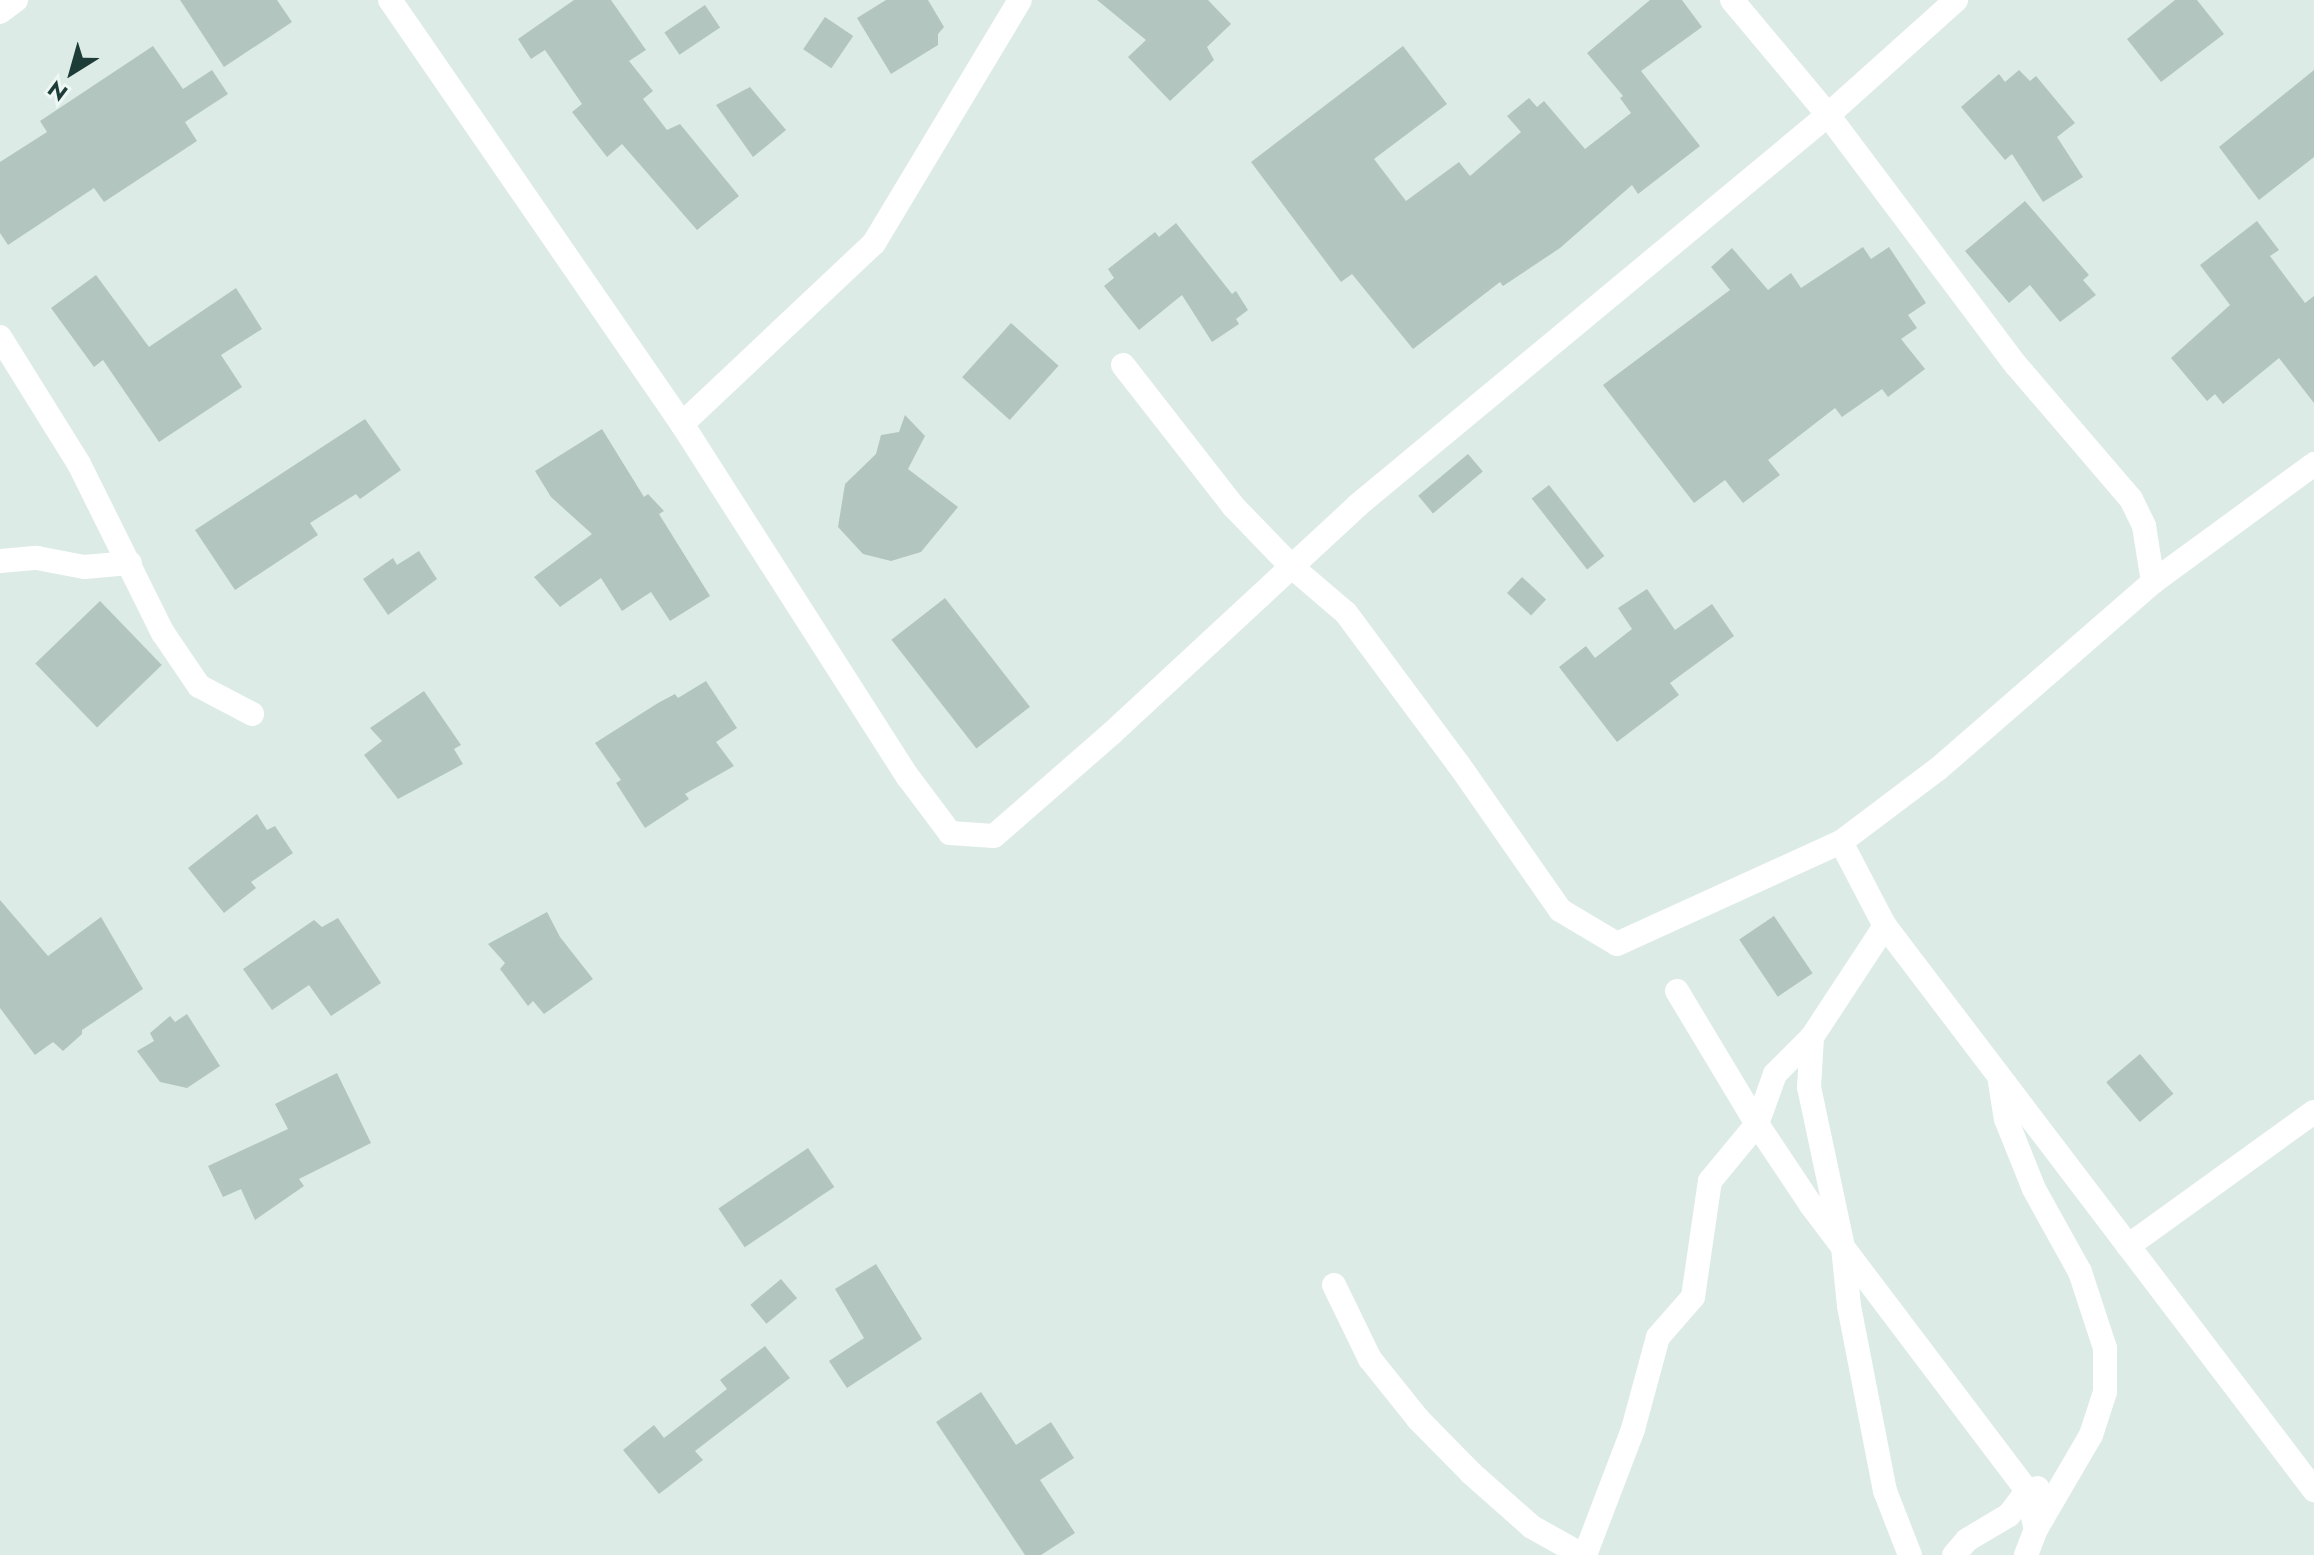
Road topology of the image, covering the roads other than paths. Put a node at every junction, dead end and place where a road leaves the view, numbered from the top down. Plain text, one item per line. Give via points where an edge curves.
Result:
1 (16, 0) edge
2 (390, 0) edge
3 (1020, 0) edge
4 (1732, 0) edge
5 (1956, 0) edge
6 (0, 12) edge
7 (1828, 115) junction
8 (0, 337) edge
9 (1123, 365) dead end
10 (682, 424) junction
11 (2314, 464) edge
12 (0, 561) edge
13 (130, 563) junction
14 (1291, 566) junction
15 (2153, 582) junction
16 (252, 714) dead end
17 (1841, 842) junction
18 (1885, 926) junction
19 (1677, 991) dead end
20 (1812, 1037) junction
21 (2000, 1078) junction
22 (2314, 1112) edge
23 (1757, 1124) junction
24 (2128, 1246) junction
25 (1843, 1247) junction
26 (1334, 1285) dead end
27 (2064, 1480) junction
28 (2314, 1490) edge
29 (2027, 1491) junction
30 (2036, 1529) junction
31 (1584, 1555) edge
32 (1910, 1555) edge
33 (1954, 1555) edge
34 (2026, 1555) edge

1 - 6 street
2 - 10 street
3 - 10 street via 874,243
4 - 7 street
5 - 7 street
7 - 14 street
7 - 15 street via 2016,365 2131,499 2144,526
8 - 13 street via 79,464
9 - 14 street via 1233,506
10 - 14 street via 908,777 950,833 994,836
11 - 15 street
12 - 13 street via 37,558 84,567
13 - 16 street via 163,633 199,686
14 - 17 street via 1346,613 1560,910 1617,944
15 - 17 street via 1938,769
17 - 18 street
18 - 20 street
18 - 21 street
19 - 23 street
20 - 23 street via 1775,1074
20 - 25 street via 1809,1087
21 - 24 street
21 - 27 street via 2006,1119 2034,1189 2080,1272 2105,1348 2105,1392 2091,1435
22 - 24 street
23 - 25 street
23 - 31 street via 1710,1181 1693,1297 1658,1337 1633,1429
24 - 28 street
25 - 29 street
25 - 32 street via 1849,1306 1885,1491
26 - 31 street via 1370,1359 1418,1419 1532,1527
27 - 29 street
27 - 30 street
29 - 30 street
29 - 33 street via 2009,1515 1967,1540
30 - 34 street

